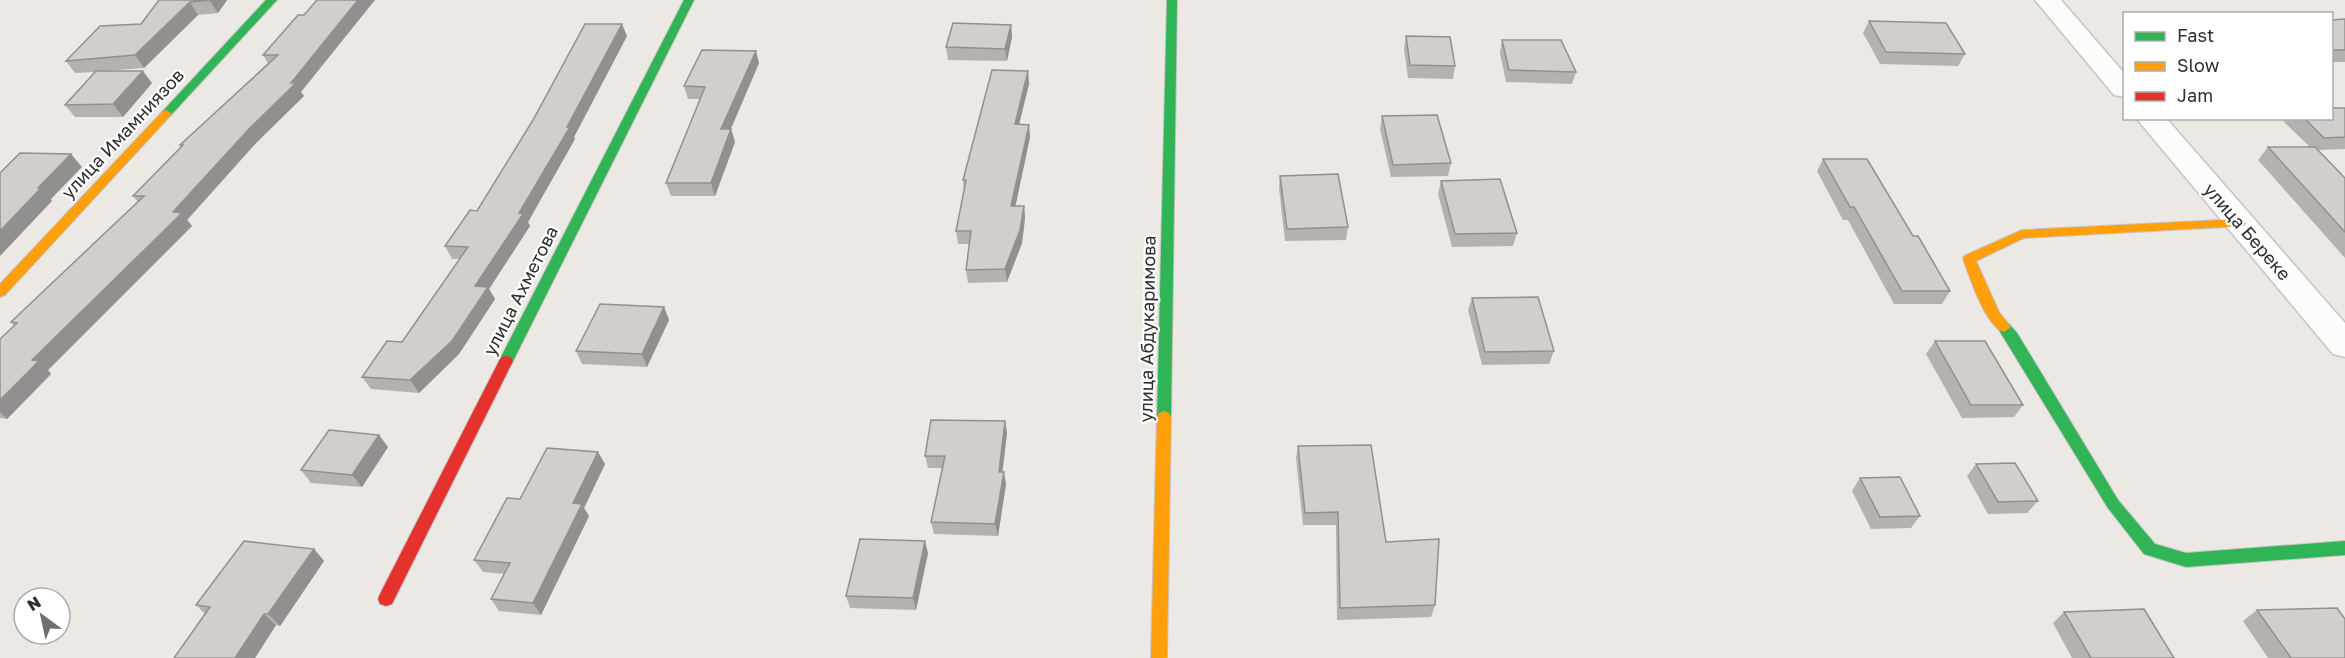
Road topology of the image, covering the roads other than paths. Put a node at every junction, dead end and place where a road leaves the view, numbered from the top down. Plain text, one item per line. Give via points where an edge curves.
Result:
1 (272, 0) edge
2 (688, 0) edge
3 (1172, 0) edge
4 (2048, 0) edge
5 (2123, 88) edge
6 (2152, 120) edge
7 (2240, 223) junction
8 (0, 292) edge
9 (2345, 345) edge
10 (2345, 548) edge
11 (386, 599) dead end
12 (1159, 658) edge

1 - 8 street, улица Имамниязов
2 - 11 street, улица Ахметова
3 - 12 street, улица Абдукаримова
4 - 5 street
6 - 7 street, улица Береке
7 - 9 street, улица Береке
7 - 10 street via 2022,234 1969,259 1993,314 2012,337 2113,504 2150,549 2186,560

